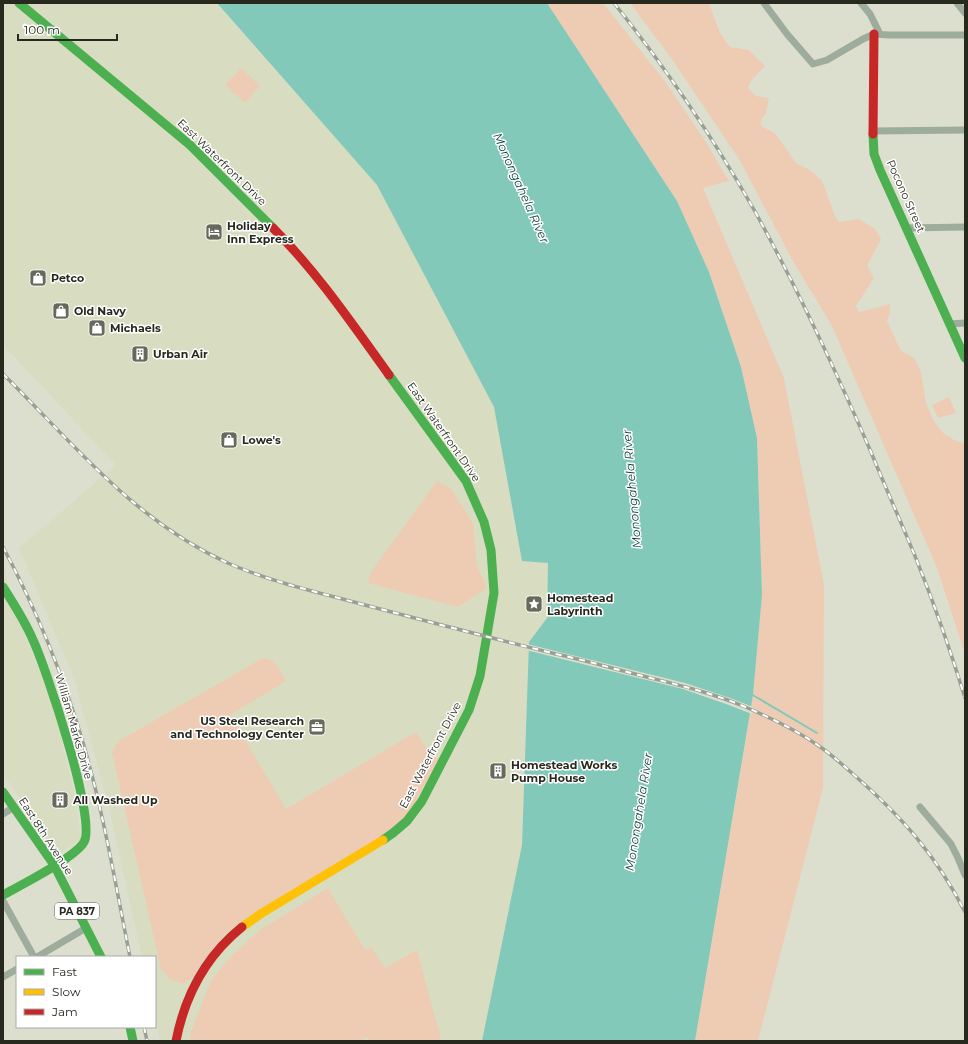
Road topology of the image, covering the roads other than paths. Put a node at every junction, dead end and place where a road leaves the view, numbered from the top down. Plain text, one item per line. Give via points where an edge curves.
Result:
1 (19, 3) edge
2 (764, 3) edge
3 (861, 3) edge
4 (957, 3) edge
5 (965, 13) edge
6 (877, 34) junction
7 (965, 35) edge
8 (965, 130) edge
9 (873, 131) junction
10 (965, 227) edge
11 (907, 228) junction
12 (965, 323) edge
13 (949, 324) junction
14 (965, 358) edge
15 (3, 587) edge
16 (3, 792) edge
17 (14, 807) junction
18 (920, 807) dead end
19 (3, 814) edge
20 (54, 865) junction
21 (965, 875) edge
22 (3, 895) edge
23 (3, 901) edge
24 (86, 928) junction
25 (34, 956) edge
26 (37, 956) edge
27 (100, 956) edge
28 (16, 970) edge
29 (3, 977) edge
30 (130, 1028) edge
31 (133, 1041) edge
32 (176, 1041) edge

1 - 32 street, East Waterfront Drive via 190,145 288,243 346,315 466,481 481,515 491,550 494,593 480,676 469,710 422,801 407,821 393,833 254,918 228,940 198,976 183,1009
2 - 6 street via 812,64 827,60 863,39
3 - 6 street, Pocono Street via 870,14
4 - 5 street
6 - 7 street
6 - 9 street, Pocono Street
8 - 9 street
9 - 11 street, Pocono Street via 874,154
10 - 11 street
11 - 13 street, Pocono Street
12 - 13 street
13 - 14 street, Pocono Street
15 - 20 street, William Marks Drive via 22,617 54,694 77,779 87,830 84,842 73,853
16 - 17 street, East 8th Avenue / PA 837
17 - 19 street
17 - 20 street, East 8th Avenue / PA 837
18 - 21 street via 951,844
20 - 22 street, William Marks Drive
20 - 24 street, East 8th Avenue / PA 837
23 - 25 street
24 - 26 street
24 - 27 street, East 8th Avenue / PA 837
28 - 29 street
30 - 31 street

